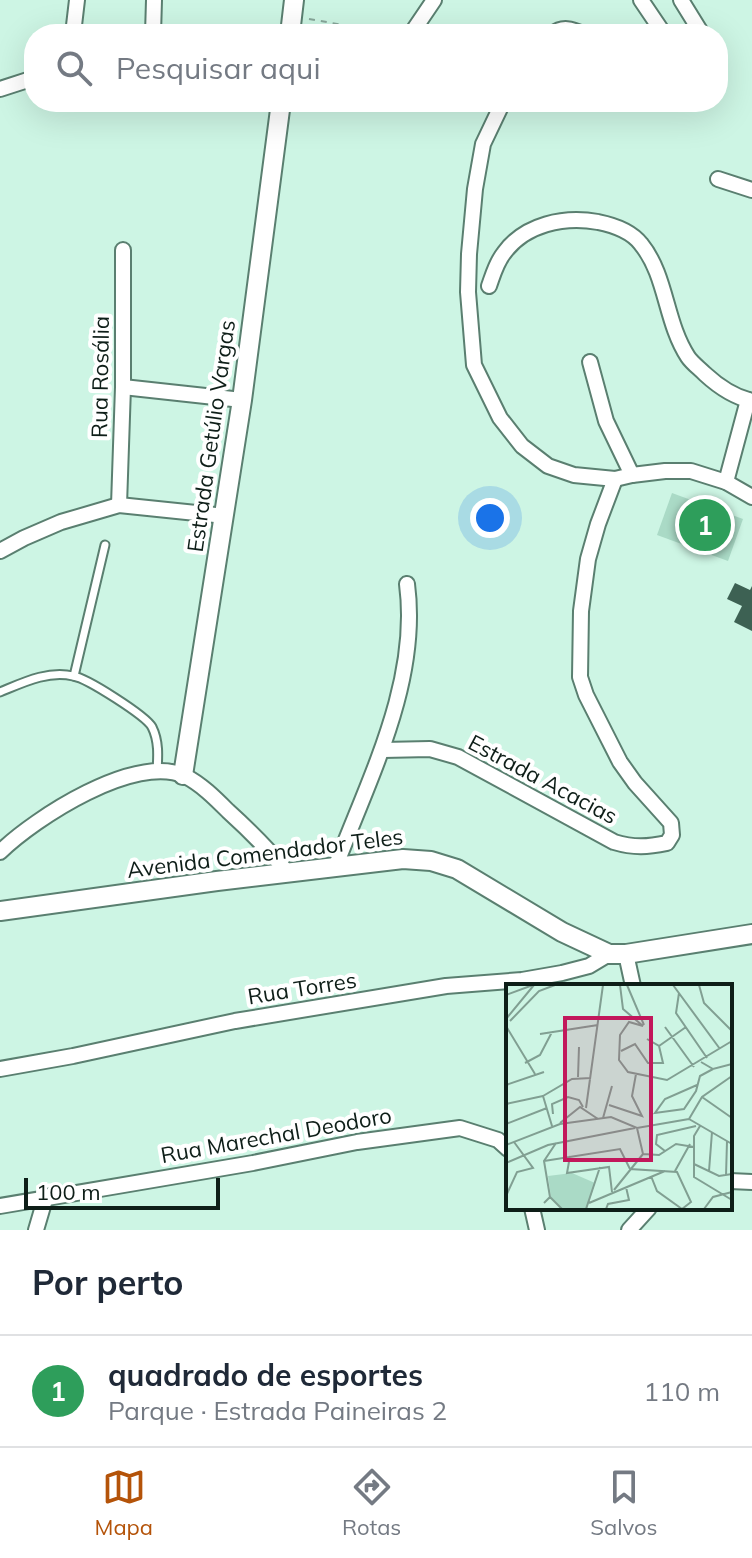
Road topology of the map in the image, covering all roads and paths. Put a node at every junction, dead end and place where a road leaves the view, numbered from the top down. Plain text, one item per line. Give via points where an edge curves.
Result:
1 (77, 0) edge
2 (154, 0) edge
3 (434, 0) edge
4 (641, 0) edge
5 (681, 0) edge
6 (292, 17) edge
7 (74, 24) edge
8 (153, 24) edge
9 (334, 24) edge
10 (418, 24) edge
11 (657, 24) edge
12 (696, 24) edge
13 (24, 81) edge
14 (0, 89) edge
15 (280, 112) edge
16 (498, 112) edge
17 (718, 179) dead end
18 (752, 190) edge
19 (123, 250) dead end
20 (489, 286) dead end
21 (590, 362) dead end
22 (123, 387) junction
23 (242, 400) junction
24 (750, 401) edge
25 (632, 475) junction
26 (615, 479) junction
27 (726, 482) junction
28 (752, 497) edge
29 (119, 505) junction
30 (225, 516) junction
31 (105, 545) dead end
32 (0, 551) edge
33 (407, 584) dead end
34 (74, 676) junction
35 (0, 692) edge
36 (383, 750) junction
37 (157, 771) junction
38 (183, 775) junction
39 (0, 852) edge
40 (335, 868) junction
41 (287, 872) junction
42 (0, 911) edge
43 (752, 934) edge
44 (618, 954) junction
45 (632, 984) edge
46 (0, 1069) edge
47 (506, 1147) edge
48 (732, 1181) edge
49 (752, 1182) edge
50 (46, 1196) junction
51 (0, 1206) edge
52 (532, 1210) edge
53 (647, 1210) edge
54 (36, 1230) edge
55 (537, 1230) edge
56 (629, 1230) edge

1 - 7 street
2 - 8 street
3 - 10 street
4 - 11 street
5 - 12 street
6 - 9 path
13 - 14 street
15 - 23 main road, Estrada Getúlio Vargas
16 - 26 street via 483,144 475,189 468,292 474,365 500,418 522,446 548,466
17 - 18 street
19 - 22 street, Rua Rosália
20 - 24 street via 506,250 544,224 565,219 613,225 639,241 653,263 674,331 689,359 719,387
21 - 25 street via 606,421
22 - 23 street
22 - 29 street, Rua Rosália
23 - 30 main road, Estrada Getúlio Vargas
24 - 27 street
25 - 26 street
25 - 27 street via 691,471
26 - 36 street, Estrada Acacias via 588,559 580,677 620,762 671,823 667,843 633,847 614,842 444,752
27 - 28 street
29 - 30 street
29 - 32 street via 61,522
30 - 38 main road, Estrada Getúlio Vargas
31 - 34 lane
33 - 36 street via 406,652
34 - 35 lane via 28,680
34 - 37 lane via 151,725 159,749
36 - 40 street
37 - 38 street
37 - 39 street via 135,773 83,796 35,823
38 - 41 street via 206,790
40 - 41 main road, Avenida Comendador Teles
40 - 44 main road, Avenida Comendador Teles via 403,859 431,861 457,869 562,932
41 - 42 main road, Avenida Comendador Teles
43 - 44 main road
44 - 45 street
44 - 46 street, Rua Torres via 562,973 235,1021
47 - 50 street, Rua Marechal Deodoro via 460,1128
48 - 49 street
50 - 51 street, Rua Marechal Deodoro
50 - 54 street
52 - 55 street
53 - 56 street

